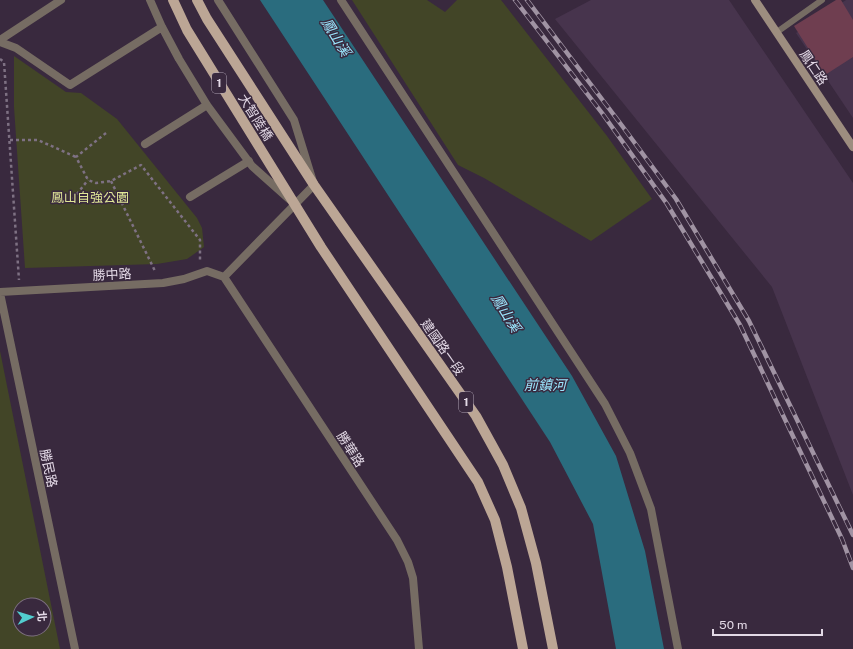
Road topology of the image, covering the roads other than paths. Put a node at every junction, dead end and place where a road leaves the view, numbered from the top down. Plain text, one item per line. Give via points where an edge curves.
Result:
1 (61, 0) edge
2 (150, 0) edge
3 (173, 0) edge
4 (197, 0) edge
5 (218, 0) edge
6 (341, 0) edge
7 (755, 0) edge
8 (822, 0) edge
9 (162, 27) junction
10 (777, 32) junction
11 (0, 41) edge
12 (207, 105) junction
13 (145, 144) dead end
14 (853, 147) edge
15 (290, 149) joint
16 (248, 161) junction
17 (314, 185) junction
18 (190, 197) dead end
19 (295, 205) junction
20 (224, 277) junction
21 (0, 292) edge
22 (75, 649) edge
23 (419, 649) edge
24 (524, 649) edge
25 (553, 649) edge
26 (678, 649) edge

1 - 11 street
2 - 9 street
3 - 19 main road, 大智陸橋 / 1 via 187,30
4 - 15 main road, 大智陸橋 / 1
5 - 17 street via 294,120
6 - 26 street via 605,404 630,453 651,509
7 - 10 street, 鳳仁路
8 - 10 lane
9 - 11 street via 70,85 16,48
9 - 12 street
10 - 14 street, 鳳仁路
12 - 13 street
12 - 16 street
15 - 17 main road, 建國路一段 / 1
16 - 18 street
16 - 19 street
17 - 19 street
17 - 25 main road, 建國路一段 / 1 via 476,416 503,465 522,508
19 - 20 street
19 - 24 main road, 1 via 478,482 495,520
20 - 21 street, 勝中路 via 207,271 163,283
20 - 23 street, 勝華路 via 397,540 413,578
21 - 22 street, 勝民路

